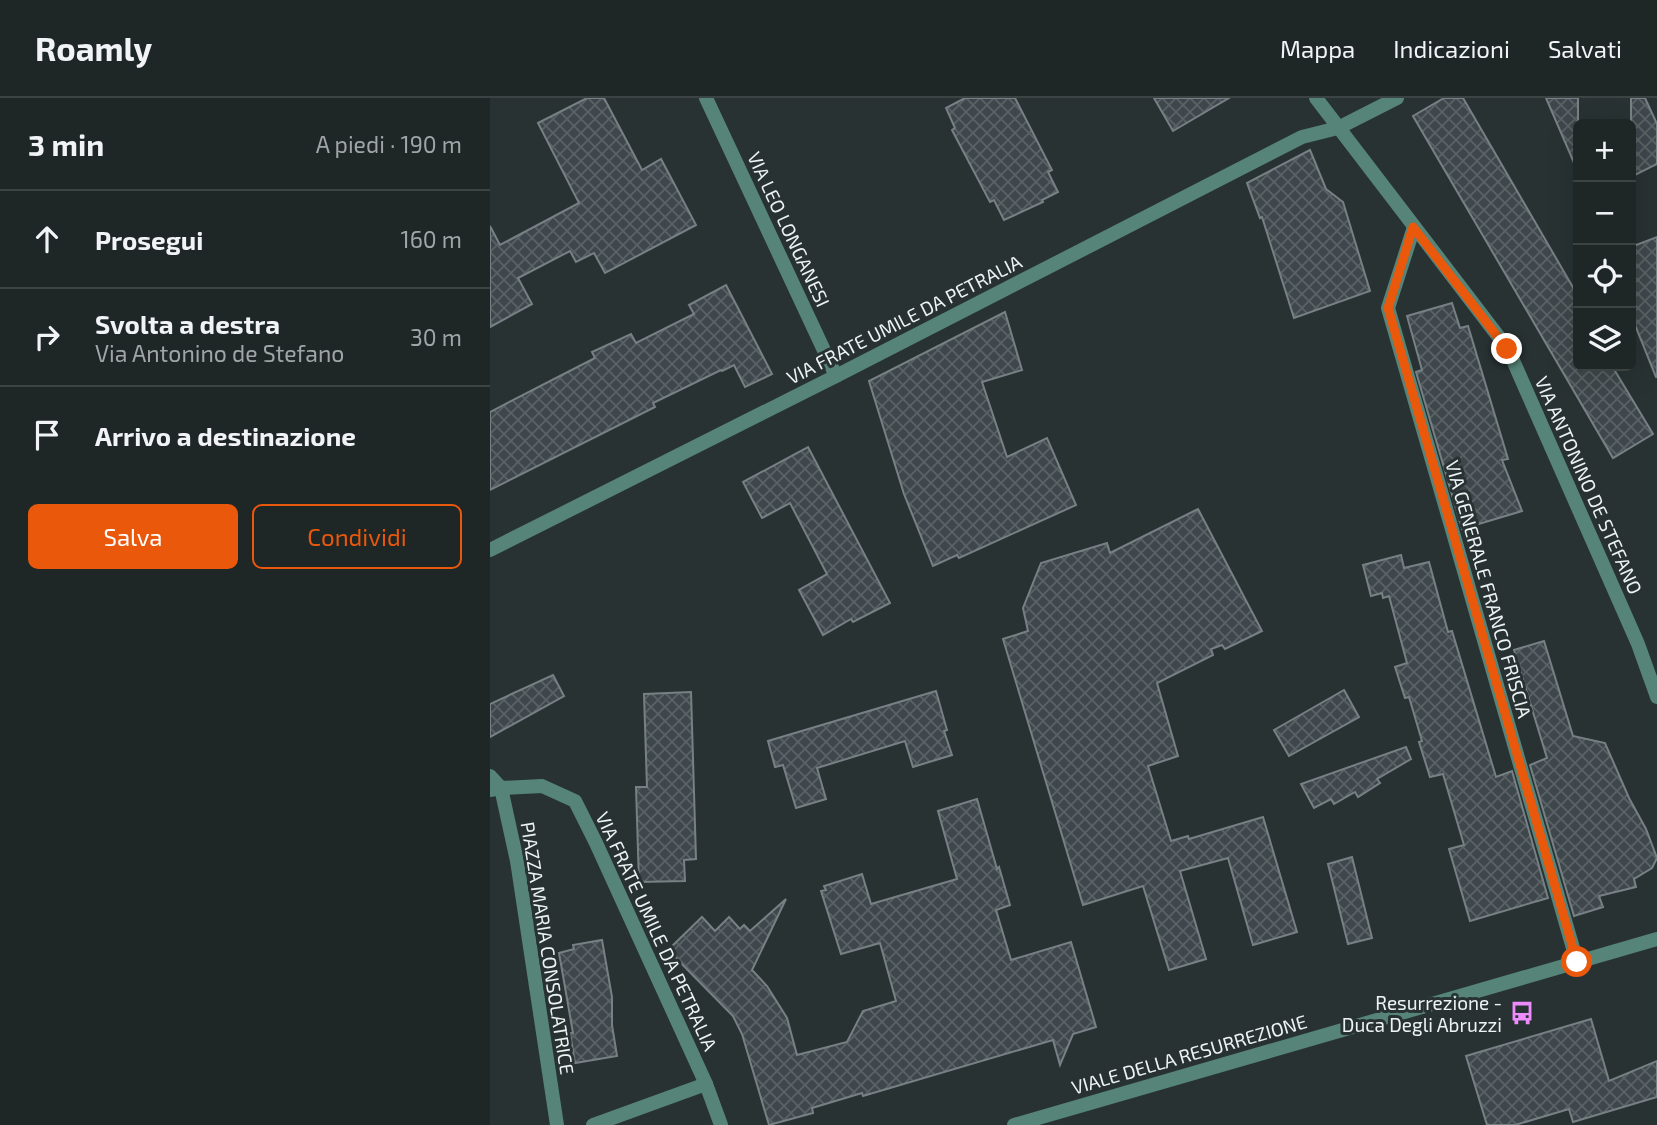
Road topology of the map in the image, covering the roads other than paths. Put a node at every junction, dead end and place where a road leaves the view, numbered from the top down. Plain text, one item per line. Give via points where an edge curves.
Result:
1 (706, 98) edge
2 (1316, 98) edge
3 (1396, 98) edge
4 (1338, 128) junction
5 (1413, 227) junction
6 (836, 376) junction
7 (490, 550) edge
8 (1657, 697) edge
9 (490, 776) edge
10 (495, 789) edge
11 (1657, 939) edge
12 (1577, 962) junction
13 (706, 1084) junction
14 (557, 1125) edge
15 (593, 1125) edge
16 (721, 1125) edge
17 (1014, 1125) edge

1 - 6 street, VIA LEO LONGANESI
2 - 4 street, VIA ANTONINO DE STEFANO
3 - 4 street, VIA FRATE UMILE DA PETRALIA
4 - 5 street, VIA ANTONINO DE STEFANO
4 - 6 street, VIA FRATE UMILE DA PETRALIA via 1302,137
5 - 8 street, VIA ANTONINO DE STEFANO via 1507,349 1638,644
5 - 12 street, VIA GENERALE FRANCO FRISCIA via 1388,308
6 - 7 street, VIA FRATE UMILE DA PETRALIA
9 - 10 street
10 - 13 street, VIA FRATE UMILE DA PETRALIA via 542,786 575,801
10 - 14 street, PIAZZA MARIA CONSOLATRICE via 517,861
11 - 12 street, VIALE DELLA RESURREZIONE
12 - 17 street, VIALE DELLA RESURREZIONE
13 - 15 street
13 - 16 street, VIA FRATE UMILE DA PETRALIA

